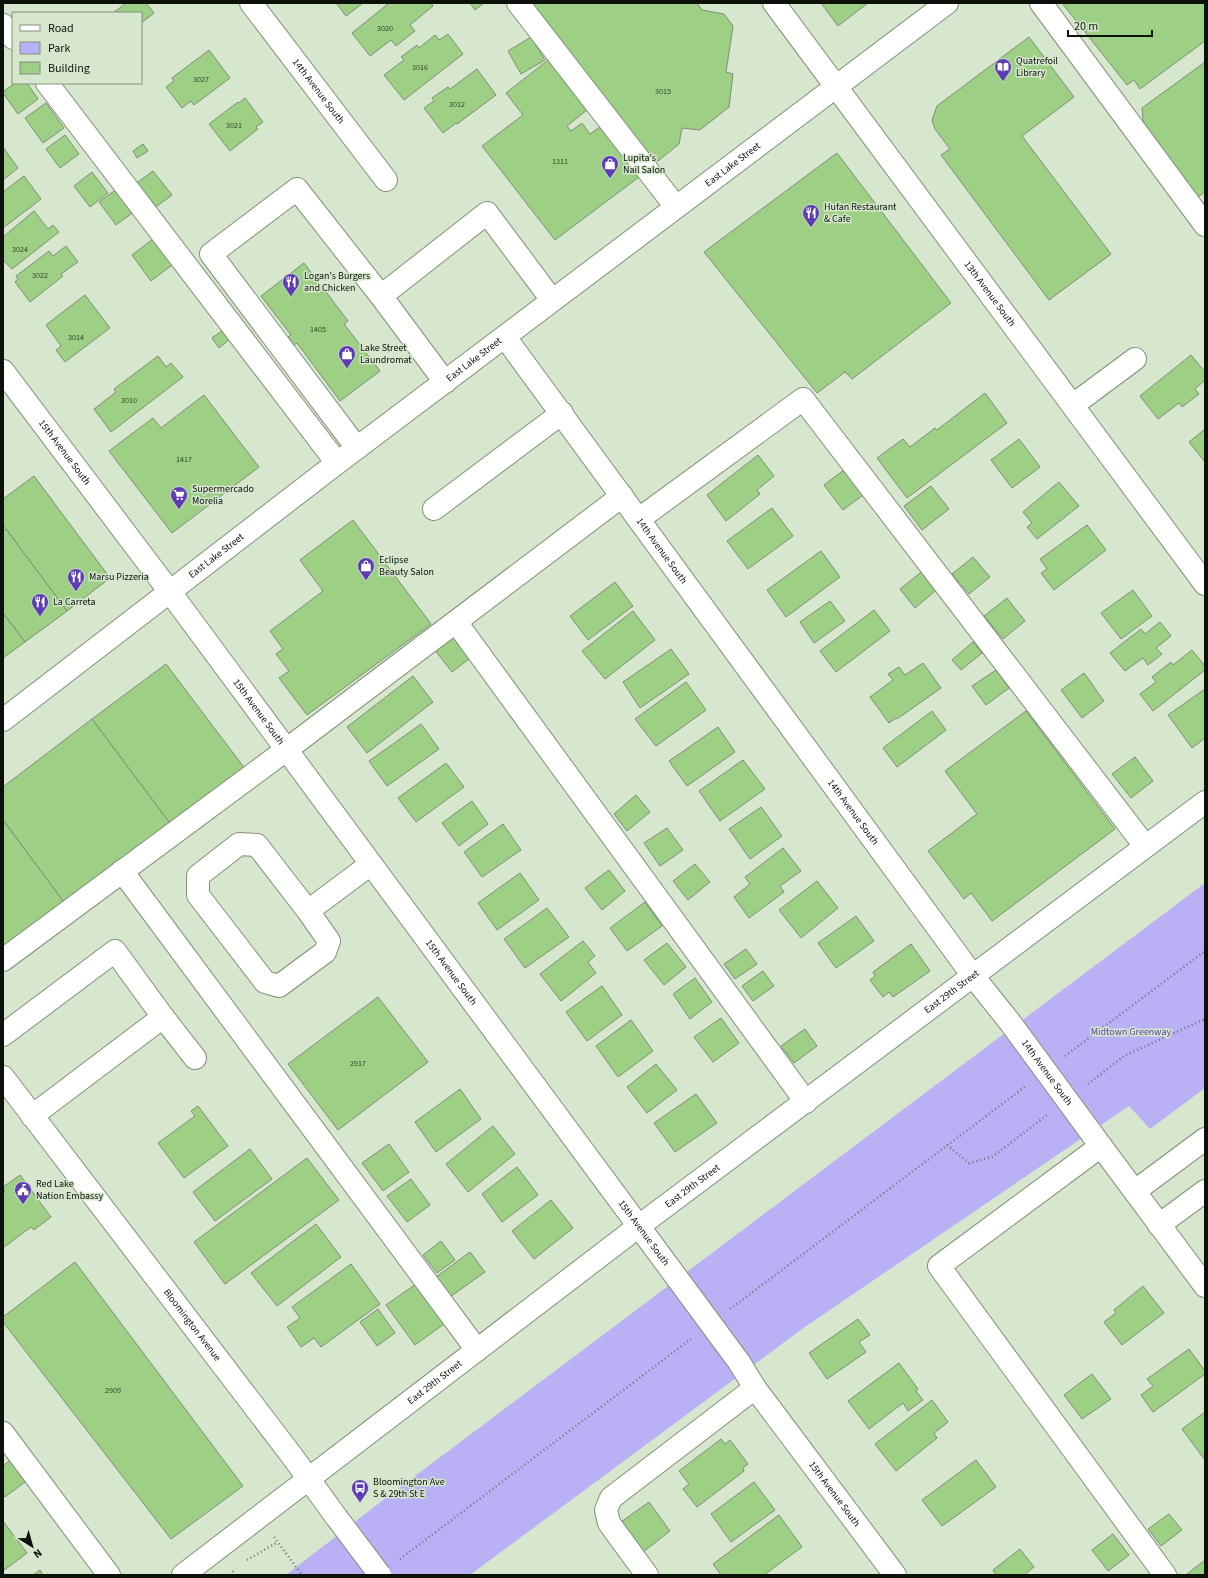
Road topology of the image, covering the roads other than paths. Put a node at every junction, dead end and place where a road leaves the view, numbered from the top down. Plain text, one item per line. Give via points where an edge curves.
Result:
1 (251, 3) edge
2 (518, 3) edge
3 (774, 3) edge
4 (947, 3) edge
5 (1041, 3) edge
6 (3, 25) edge
7 (12, 37) edge
8 (48, 84) edge
9 (836, 86) junction
10 (386, 180) dead end
11 (676, 207) junction
12 (1205, 225) edge
13 (381, 296) junction
14 (552, 300) junction
15 (505, 337) junction
16 (1135, 358) dead end
17 (3, 372) edge
18 (445, 382) junction
19 (1073, 405) junction
20 (562, 413) junction
21 (357, 448) junction
22 (337, 464) junction
23 (622, 496) junction
24 (434, 509) dead end
25 (639, 519) junction
26 (1205, 584) edge
27 (170, 592) junction
28 (456, 622) junction
29 (4, 716) edge
30 (286, 750) junction
31 (1205, 802) edge
32 (1145, 846) junction
33 (371, 864) junction
34 (122, 871) junction
35 (308, 911) junction
36 (3, 960) edge
37 (973, 976) junction
38 (163, 1018) junction
39 (3, 1035) edge
40 (195, 1058) dead end
41 (3, 1077) edge
42 (806, 1102) junction
43 (32, 1116) junction
44 (1205, 1139) edge
45 (1096, 1140) junction
46 (1205, 1190) edge
47 (1135, 1191) junction
48 (1160, 1225) junction
49 (639, 1226) junction
50 (1205, 1286) edge
51 (477, 1350) junction
52 (754, 1388) junction
53 (3, 1433) edge
54 (310, 1479) junction
55 (109, 1575) edge
56 (183, 1575) edge
57 (380, 1575) edge
58 (647, 1575) edge
59 (895, 1575) edge
60 (1165, 1575) edge

1 - 10 street, 14th Avenue South
2 - 11 street
3 - 9 street, 13th Avenue South
4 - 9 street, East Lake Street
5 - 12 street
6 - 7 street
8 - 22 street
9 - 11 street, East Lake Street
9 - 19 street, 13th Avenue South
11 - 14 street, East Lake Street
13 - 14 street via 487,213
13 - 18 street
13 - 21 street via 297,189 211,254
14 - 15 street, East Lake Street
15 - 18 street, East Lake Street
15 - 20 street, 14th Avenue South
16 - 19 street
17 - 27 street, 15th Avenue South
18 - 21 street, East Lake Street
19 - 26 street, 13th Avenue South
20 - 23 street, 14th Avenue South
20 - 24 street
21 - 22 street, East Lake Street
22 - 27 street, East Lake Street
23 - 25 street, 14th Avenue South
23 - 28 street
25 - 32 street via 803,399
25 - 37 street, 14th Avenue South
27 - 29 street, East Lake Street
27 - 30 street, 15th Avenue South
28 - 30 street
28 - 42 street
30 - 33 street, 15th Avenue South
30 - 34 street
31 - 32 street, East 29th Street
32 - 37 street, East 29th Street
33 - 35 street
33 - 49 street, 15th Avenue South
34 - 36 street
34 - 51 street
35 - 35 street via 257,846 239,844 198,876 198,895 265,982 279,986 324,952 329,941
37 - 42 street, East 29th Street
37 - 45 street, 14th Avenue South, bridge
38 - 39 street via 115,951
38 - 40 street
38 - 43 street
41 - 43 street, Bloomington Avenue
42 - 49 street, East 29th Street
43 - 54 street, Bloomington Avenue
44 - 47 street
45 - 47 street, 14th Avenue South
45 - 60 street via 939,1266
46 - 48 street
47 - 48 street, 14th Avenue South
48 - 50 street, 14th Avenue South
49 - 51 street, East 29th Street
49 - 52 street, 15th Avenue South, bridge via 739,1362
51 - 54 street, East 29th Street
52 - 58 street via 611,1498 606,1510 608,1523
52 - 59 street, 15th Avenue South
53 - 55 street
54 - 56 street, East 29th Street
54 - 57 street, Bloomington Avenue, bridge

